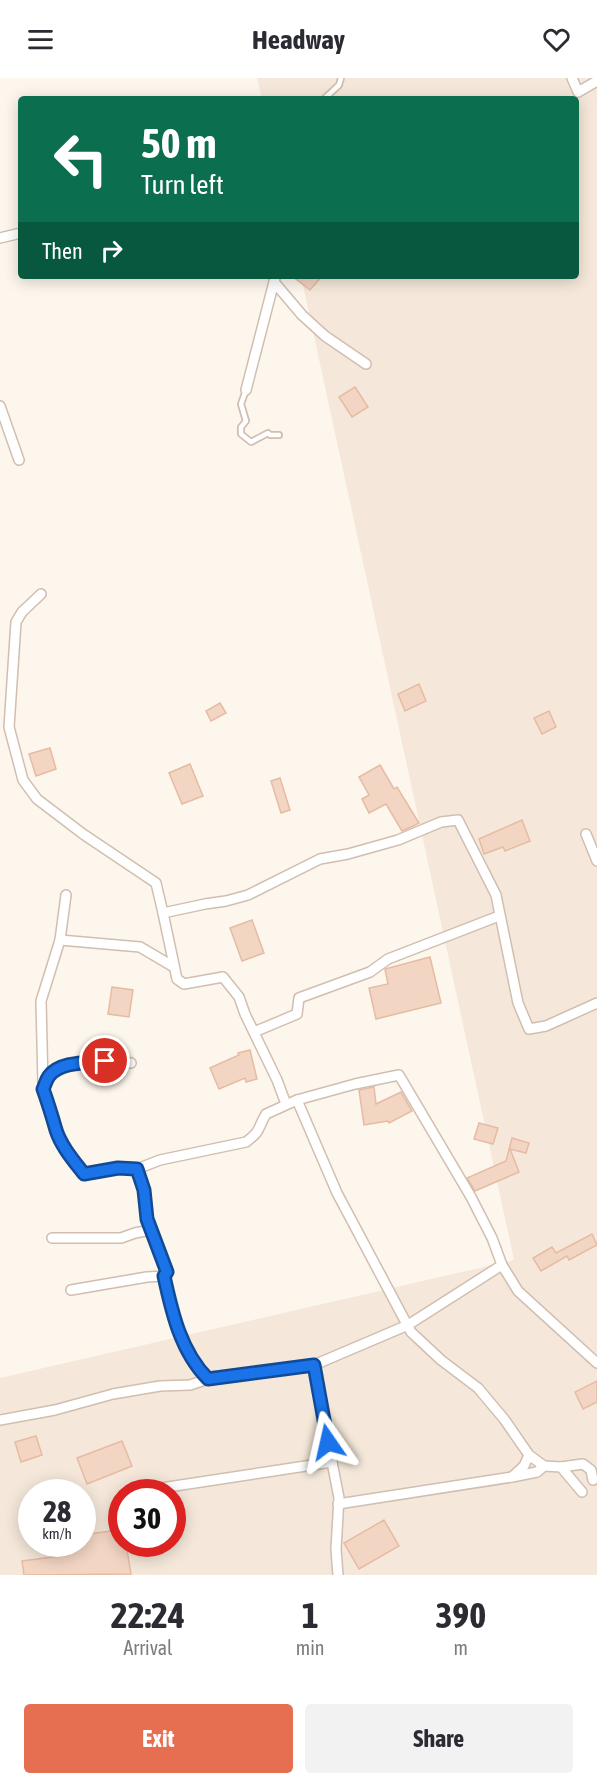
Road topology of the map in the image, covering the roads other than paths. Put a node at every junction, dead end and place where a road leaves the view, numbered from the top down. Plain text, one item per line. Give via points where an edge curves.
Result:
1 (341, 78) edge
2 (572, 78) edge
3 (597, 81) edge
4 (327, 96) edge
5 (18, 234) edge
6 (0, 238) edge
7 (274, 279) edge
8 (366, 364) dead end
9 (246, 390) joint
10 (0, 406) edge
11 (279, 435) dead end
12 (19, 460) dead end
13 (41, 594) dead end
14 (586, 834) dead end
15 (597, 861) edge
16 (66, 895) dead end
17 (163, 913) junction
18 (499, 916) junction
19 (60, 940) junction
20 (174, 967) junction
21 (597, 1004) edge
22 (254, 1032) junction
23 (131, 1063) dead end
24 (43, 1089) junction
25 (297, 1100) junction
26 (286, 1104) junction
27 (137, 1169) junction
28 (151, 1230) junction
29 (52, 1238) dead end
30 (502, 1265) junction
31 (164, 1276) junction
32 (71, 1290) dead end
33 (408, 1325) junction
34 (597, 1363) edge
35 (314, 1365) junction
36 (208, 1379) junction
37 (0, 1420) edge
38 (529, 1455) junction
39 (332, 1462) junction
40 (541, 1464) junction
41 (524, 1466) junction
42 (561, 1467) junction
43 (594, 1471) edge
44 (512, 1477) junction
45 (186, 1484) edge
46 (582, 1491) dead end
47 (338, 1504) junction
48 (338, 1575) edge

1 - 4 lane
2 - 3 street via 578,92
5 - 6 street
7 - 8 street via 302,315
7 - 9 street
9 - 11 lane via 241,404 246,421 241,427 242,434 251,442 268,433
10 - 12 street
13 - 17 street via 16,622 9,727 23,780 46,806 156,883
14 - 15 street
16 - 19 street
17 - 18 street via 248,895 320,858 348,854 398,840 441,822 458,820 496,895
17 - 20 street
18 - 21 street via 518,1003 529,1029 546,1026
18 - 22 street via 299,998 297,1014
19 - 20 street via 140,947
19 - 24 street via 41,1001
20 - 22 street via 177,979 184,984 223,977 239,996
22 - 26 street
23 - 24 street via 105,1061 61,1067 51,1073
24 - 27 street via 57,1131 84,1174
25 - 26 street
25 - 30 street via 399,1075 471,1197
25 - 33 street via 337,1193
26 - 27 street via 266,1113 256,1135 246,1142 160,1160
27 - 28 street
28 - 29 street via 121,1238
28 - 31 street via 167,1272
30 - 33 street
30 - 34 street via 518,1291
31 - 32 street
31 - 36 street via 184,1342 195,1366
33 - 35 street
33 - 38 street via 417,1339 478,1388
35 - 36 street
35 - 39 street
36 - 37 street via 113,1394
38 - 40 street
38 - 41 street
39 - 45 street
39 - 47 street
40 - 41 street
40 - 42 street
40 - 44 street via 537,1472
41 - 44 street
42 - 43 street via 583,1464
42 - 46 street
44 - 47 street
47 - 48 street

